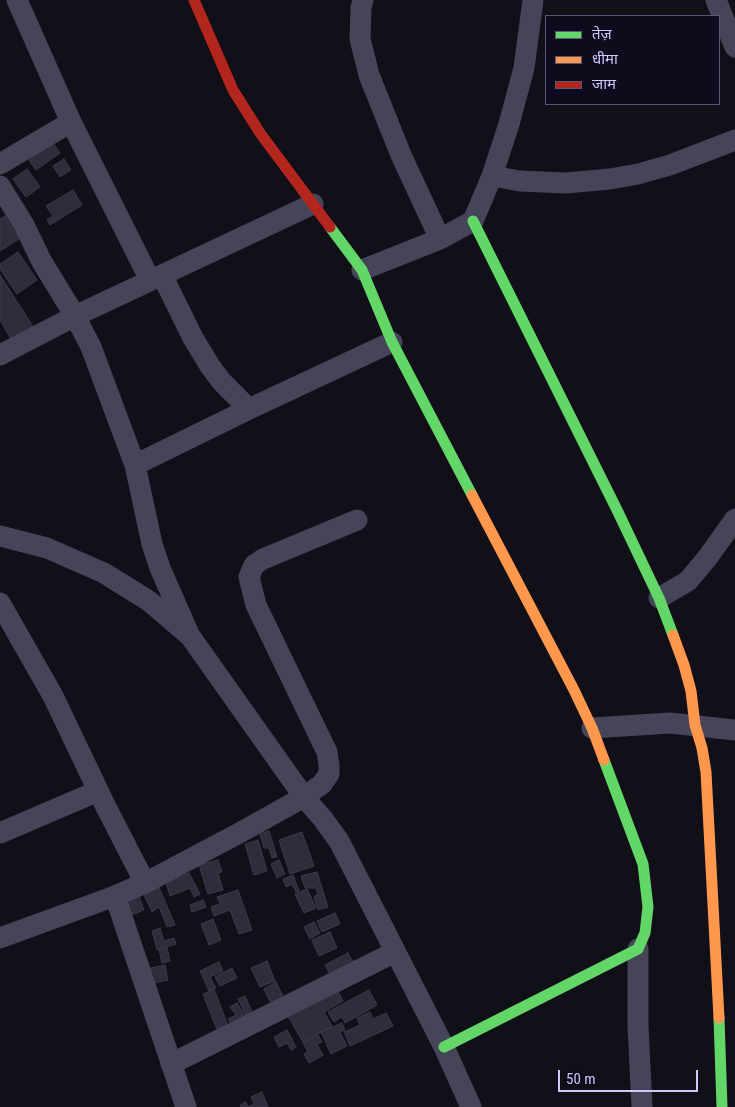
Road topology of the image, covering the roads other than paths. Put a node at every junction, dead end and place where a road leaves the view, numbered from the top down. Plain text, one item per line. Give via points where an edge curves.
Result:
1 (17, 0) edge
2 (194, 0) edge
3 (363, 0) edge
4 (533, 0) edge
5 (716, 0) edge
6 (735, 48) edge
7 (71, 122) junction
8 (735, 140) edge
9 (0, 164) edge
10 (492, 176) junction
11 (0, 186) edge
12 (312, 204) junction
13 (473, 221) junction
14 (440, 239) junction
15 (362, 270) junction
16 (156, 278) junction
17 (75, 316) junction
18 (392, 342) junction
19 (3, 348) edge
20 (249, 409) junction
21 (135, 465) junction
22 (735, 519) edge
23 (357, 520) dead end
24 (0, 536) edge
25 (659, 598) junction
26 (0, 603) edge
27 (190, 636) junction
28 (695, 725) junction
29 (592, 728) junction
30 (735, 730) edge
31 (98, 791) junction
32 (304, 797) junction
33 (0, 833) edge
34 (145, 883) junction
35 (115, 896) junction
36 (0, 938) edge
37 (638, 949) junction
38 (395, 952) junction
39 (444, 1047) junction
40 (171, 1064) junction
41 (186, 1107) edge
42 (471, 1107) edge
43 (642, 1107) edge
44 (722, 1107) edge

1 - 7 street
2 - 12 street via 233,90
3 - 14 street via 360,39 369,75
4 - 10 street via 524,68
5 - 6 street
7 - 9 street
7 - 16 street
8 - 10 street via 670,165 610,179 566,183
10 - 13 street
11 - 17 street
12 - 15 street
12 - 16 street
13 - 14 street
13 - 25 street
14 - 15 street
15 - 18 street
16 - 17 street
16 - 20 street via 210,366
17 - 19 street
17 - 21 street via 91,347
18 - 20 street
18 - 29 street
20 - 21 street
21 - 27 street via 152,544
22 - 25 street via 688,581
23 - 32 street via 263,558 254,565 250,577 256,605 327,752 329,774 322,784
24 - 27 street via 47,548 104,573 149,601
25 - 28 street via 684,665
26 - 31 street via 53,696
27 - 32 street
28 - 29 street via 670,723
28 - 30 street
28 - 44 street via 706,772
29 - 37 street via 643,864 648,906 645,933
31 - 33 street
31 - 34 street
32 - 34 street
32 - 38 street via 339,841
34 - 35 street
35 - 36 street
35 - 40 street
37 - 39 street
37 - 43 street
38 - 39 street
38 - 40 street
39 - 42 street
40 - 41 street

